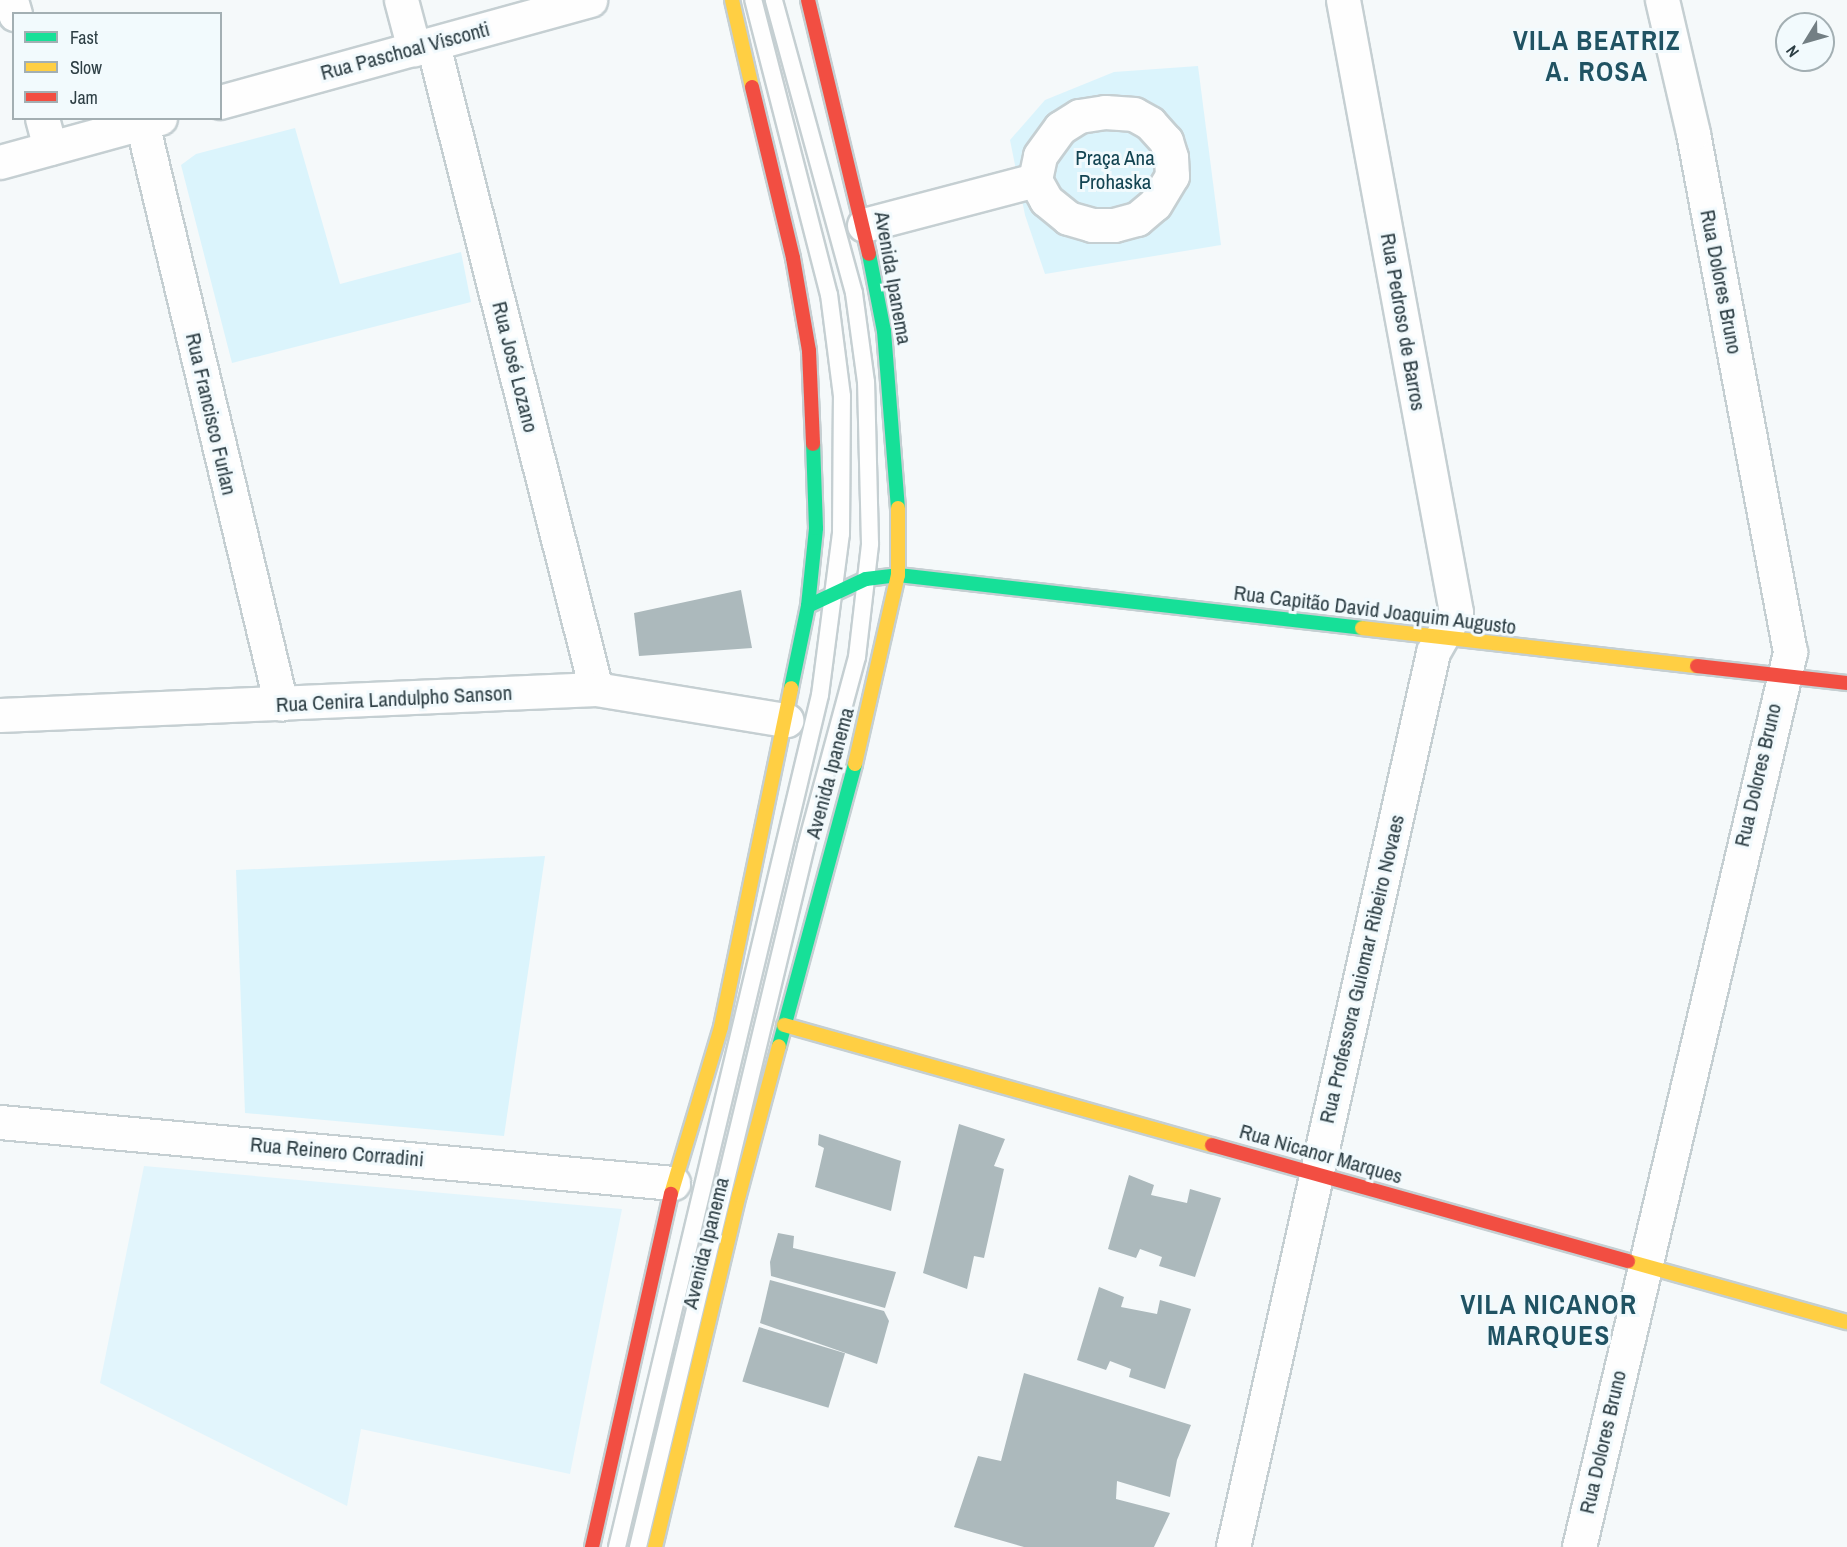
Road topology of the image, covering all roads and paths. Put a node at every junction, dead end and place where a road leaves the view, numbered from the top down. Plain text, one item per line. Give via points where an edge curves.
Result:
1 (401, 0) edge
2 (590, 0) edge
3 (732, 0) edge
4 (753, 0) edge
5 (774, 0) edge
6 (808, 0) edge
7 (1343, 0) edge
8 (1662, 0) edge
9 (423, 47) junction
10 (222, 101) edge
11 (151, 121) edge
12 (46, 133) edge
13 (0, 162) edge
14 (1035, 180) dead end
15 (864, 225) junction
16 (898, 575) junction
17 (866, 579) junction
18 (835, 591) junction
19 (808, 606) junction
20 (1438, 638) junction
21 (1782, 676) junction
22 (1847, 683) edge
23 (596, 689) junction
24 (280, 704) junction
25 (0, 715) edge
26 (786, 720) junction
27 (784, 1025) junction
28 (0, 1122) edge
29 (1317, 1175) junction
30 (674, 1183) junction
31 (1642, 1266) junction
32 (1847, 1322) edge
33 (592, 1547) edge
34 (617, 1547) edge
35 (638, 1547) edge
36 (655, 1547) edge
37 (1233, 1547) edge
38 (1579, 1547) edge

1 - 9 street, Rua José Lozano
2 - 9 street, Rua Paschoal Visconti
3 - 19 main road, Avenida Ipanema via 794,258 809,351 816,528
4 - 18 lane via 829,295 842,396 841,534
5 - 17 lane via 854,293 866,382 870,544
6 - 15 main road, Avenida Ipanema
7 - 20 street, Rua Pedroso de Barros via 1456,612
8 - 21 street, Rua Dolores Bruno via 1693,133 1790,652
9 - 10 street, Rua Paschoal Visconti
9 - 23 street, Rua José Lozano
11 - 12 street
11 - 24 street, Rua Francisco Furlan
12 - 13 street
14 - 15 street
15 - 16 main road, Avenida Ipanema via 884,331 898,470
16 - 17 main road, Rua Capitão David Joaquim Augusto
16 - 20 main road, Rua Capitão David Joaquim Augusto
16 - 27 main road, Avenida Ipanema via 870,708
17 - 18 main road, Rua Capitão David Joaquim Augusto
17 - 35 lane via 857,657 806,846
18 - 19 main road, Rua Capitão David Joaquim Augusto
18 - 34 lane via 820,695
19 - 26 main road, Avenida Ipanema
20 - 21 main road, Rua Capitão David Joaquim Augusto
20 - 29 street, Rua Professora Guiomar Ribeiro Novaes
21 - 22 main road, Rua Capitão David Joaquim Augusto
21 - 31 street, Rua Dolores Bruno
23 - 24 street, Rua Cenira Landulpho Sanson
23 - 26 street, Rua Cenira Landulpho Sanson
24 - 25 street, Rua Cenira Landulpho Sanson
26 - 30 main road, Avenida Ipanema via 721,1027
27 - 29 main road, Rua Nicanor Marques
27 - 36 main road, Avenida Ipanema
28 - 30 street, Rua Reinero Corradini
29 - 31 main road, Rua Nicanor Marques
29 - 37 street, Rua Professora Guiomar Ribeiro Novaes
30 - 33 main road, Avenida Ipanema
31 - 32 main road, Rua Nicanor Marques
31 - 38 street, Rua Dolores Bruno

